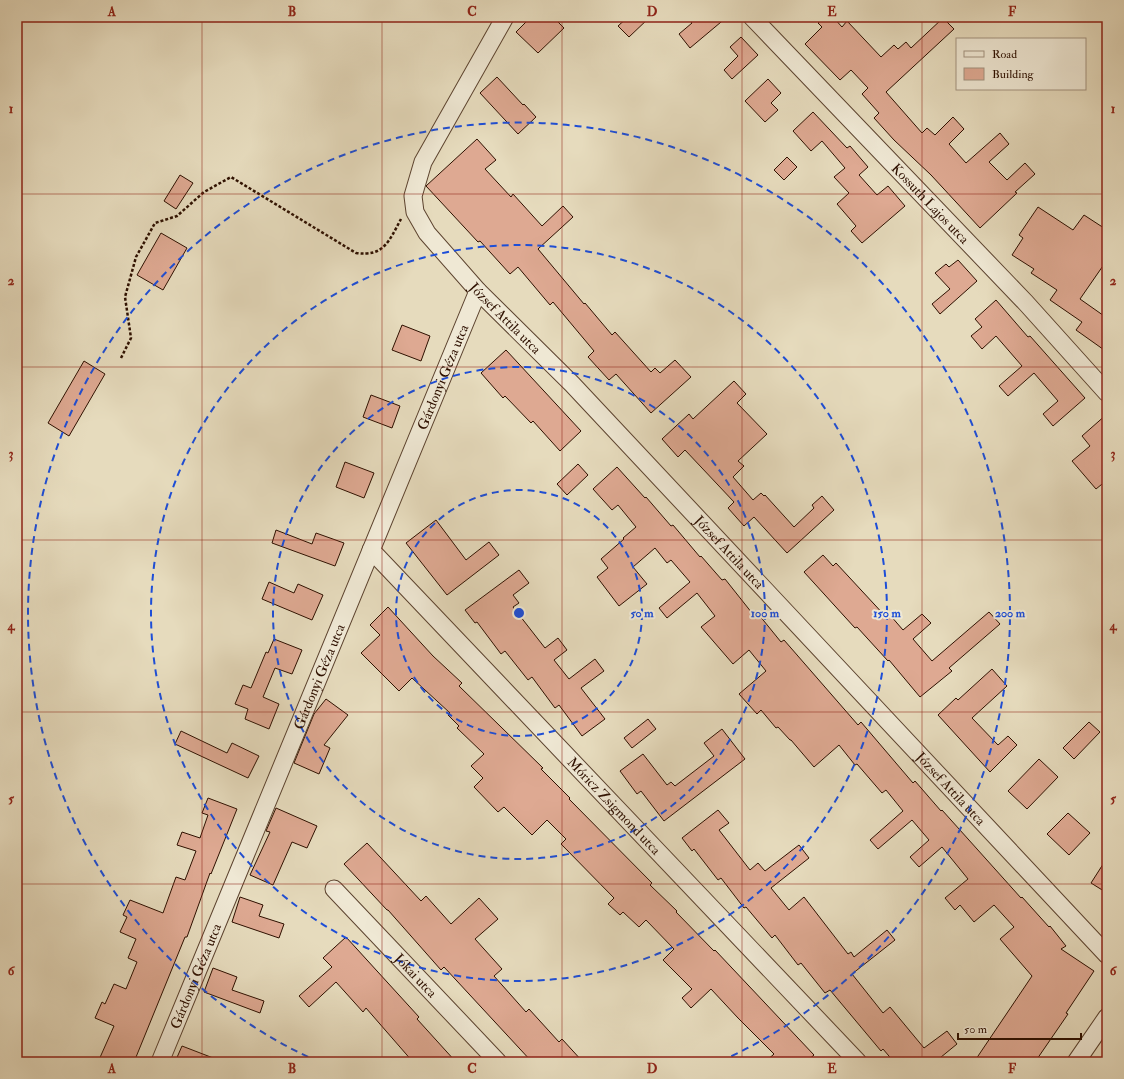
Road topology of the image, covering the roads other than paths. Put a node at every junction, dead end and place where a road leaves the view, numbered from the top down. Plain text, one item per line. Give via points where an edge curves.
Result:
1 (505, 17) edge
2 (752, 17) edge
3 (478, 291) junction
4 (1107, 392) edge
5 (371, 550) junction
6 (334, 890) dead end
7 (1107, 955) edge
8 (1107, 1017) edge
9 (160, 1062) edge
10 (498, 1062) edge
11 (858, 1062) edge
12 (1076, 1062) edge

1 - 3 street, József Attila utca via 423,162 413,196 415,212 427,233
2 - 4 street, Kossuth Lajos utca via 1026,303
3 - 5 street, Gárdonyi Géza utca
3 - 7 street, József Attila utca via 577,390
5 - 9 street, Gárdonyi Géza utca
5 - 11 street, Móricz Zsigmond utca
6 - 10 street, Jókai utca
8 - 12 street

